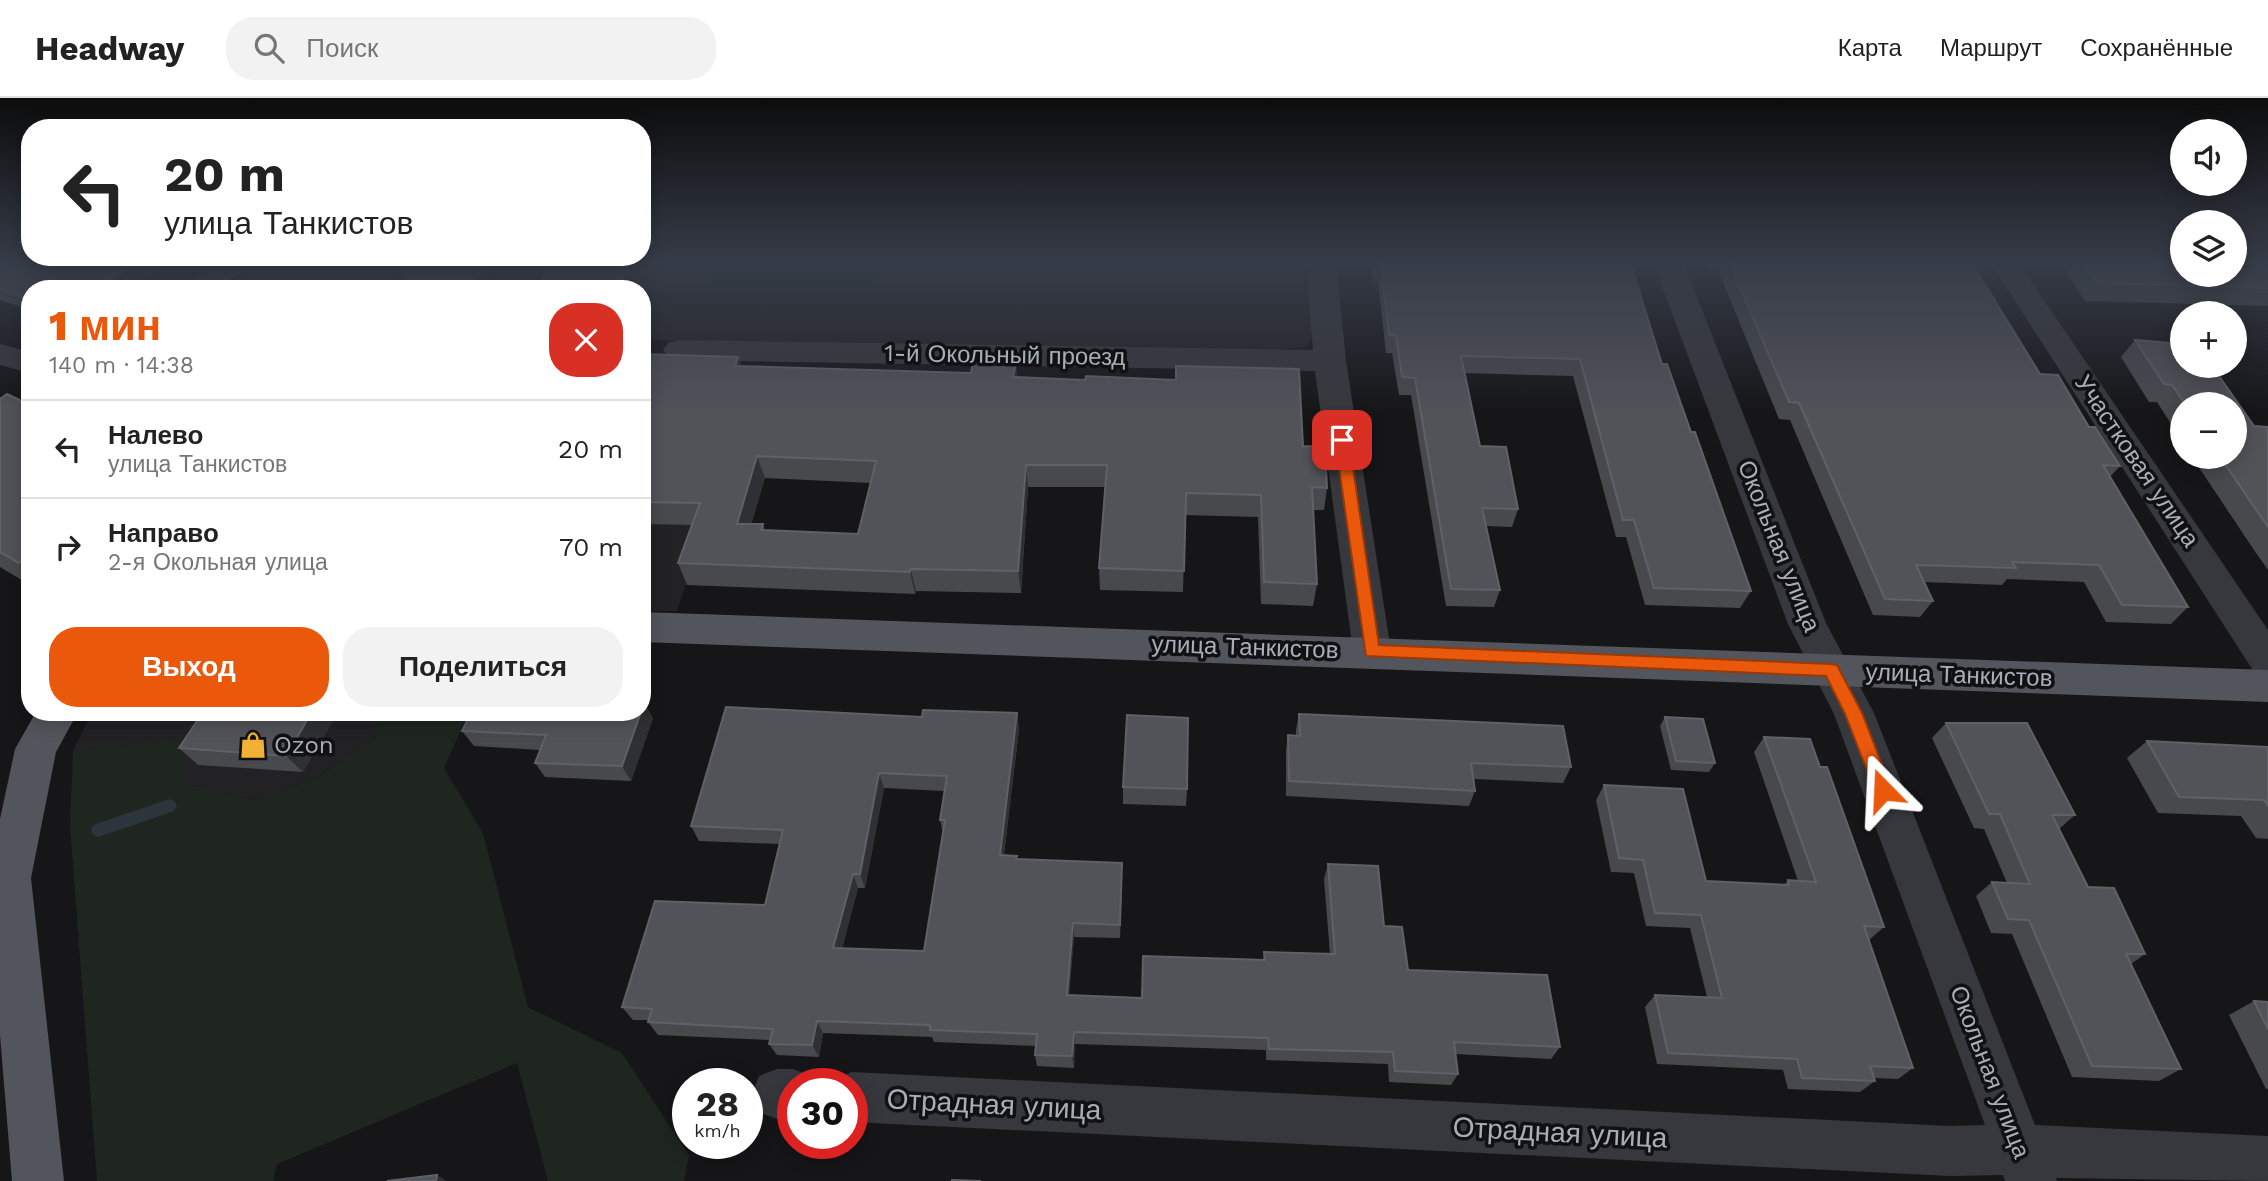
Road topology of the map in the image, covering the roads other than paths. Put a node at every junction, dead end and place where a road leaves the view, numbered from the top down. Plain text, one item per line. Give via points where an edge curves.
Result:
1 (1326, 313) edge
2 (1688, 313) edge
3 (2038, 313) edge
4 (680, 350) dead end
5 (0, 354) edge
6 (21, 360) edge
7 (1330, 360) junction
8 (651, 626) edge
9 (1372, 651) junction
10 (2268, 661) edge
11 (1831, 670) junction
12 (2268, 685) edge
13 (53, 721) edge
14 (868, 1098) edge
15 (2268, 1162) edge
16 (2024, 1165) edge
17 (38, 1181) edge

1 - 7 street
2 - 11 street, Окольная улица via 1807,624
3 - 10 street, Участковая улица
4 - 7 street, 1-й Окольный проезд
5 - 6 street
7 - 9 street
8 - 9 main road, улица Танкистов
9 - 11 main road, улица Танкистов
11 - 12 main road, улица Танкистов
11 - 16 street, Окольная улица via 1854,713
13 - 17 main road via 36,749 9,878
14 - 16 street, Отрадная улица via 1950,1151
15 - 16 street, Отрадная улица via 2081,1155

